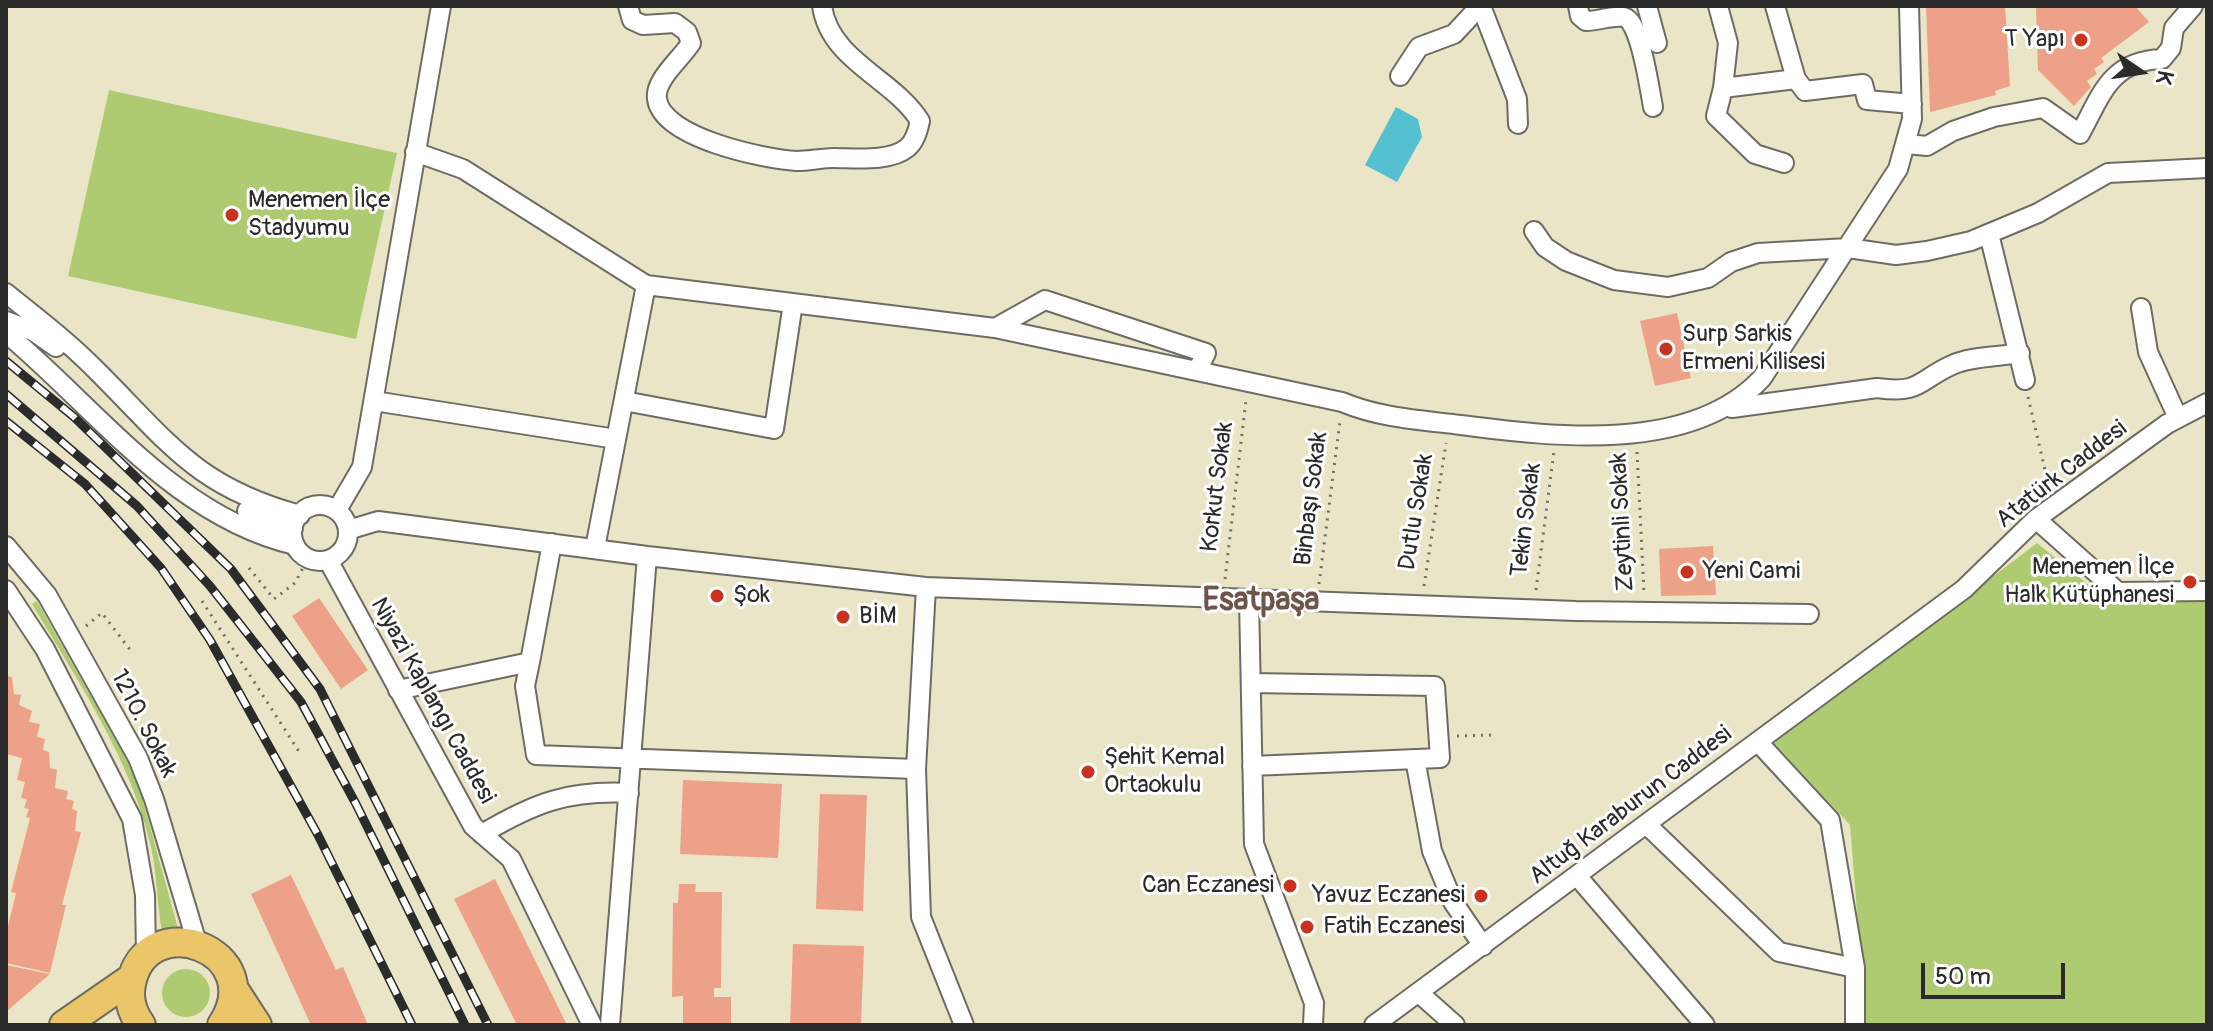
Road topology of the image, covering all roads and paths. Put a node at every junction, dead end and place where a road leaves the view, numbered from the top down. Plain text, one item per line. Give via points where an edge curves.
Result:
1 (441, 6) edge
2 (628, 6) edge
3 (822, 6) edge
4 (1480, 6) edge
5 (1578, 6) edge
6 (1647, 6) edge
7 (1718, 6) edge
8 (1775, 6) edge
9 (1909, 6) edge
10 (2193, 6) edge
11 (1657, 43) dead end
12 (1400, 76) dead end
13 (1796, 79) junction
14 (1723, 88) junction
15 (1912, 104) junction
16 (1653, 107) dead end
17 (1518, 124) dead end
18 (1907, 144) junction
19 (415, 152) junction
20 (1784, 163) dead end
21 (2207, 168) edge
22 (1534, 231) dead end
23 (1989, 234) junction
24 (1848, 248) junction
25 (646, 285) junction
26 (6, 293) edge
27 (793, 303) junction
28 (6, 308) edge
29 (2141, 308) dead end
30 (16, 323) edge
31 (995, 328) junction
32 (2020, 353) junction
33 (1198, 369) junction
34 (1249, 380) junction
35 (2025, 380) joint
36 (374, 401) junction
37 (624, 401) junction
38 (1342, 402) junction
39 (2207, 403) edge
40 (1725, 408) junction
41 (2178, 418) junction
42 (1449, 424) junction
43 (1636, 431) junction
44 (1556, 435) junction
45 (616, 439) junction
46 (2054, 506) junction
47 (337, 510) junction
48 (2036, 519) junction
49 (348, 530) junction
50 (299, 537) junction
51 (552, 543) junction
52 (595, 548) junction
53 (8, 553) edge
54 (647, 556) junction
55 (328, 560) junction
56 (249, 568) dead end
57 (926, 587) junction
58 (6, 590) edge
59 (2207, 591) edge
60 (1223, 598) junction
61 (1249, 599) junction
62 (202, 601) dead end
63 (1317, 602) junction
64 (1421, 605) junction
65 (1534, 610) junction
66 (1645, 612) junction
67 (102, 613) dead end
68 (1809, 614) dead end
69 (1916, 625) joint
70 (131, 651) dead end
71 (530, 662) junction
72 (1251, 683) junction
73 (398, 690) junction
74 (1494, 735) dead end
75 (1438, 737) junction
76 (1758, 742) junction
77 (300, 753) dead end
78 (633, 756) junction
79 (1415, 759) junction
80 (1252, 766) junction
81 (916, 769) junction
82 (629, 793) junction
83 (1647, 825) junction
84 (482, 834) junction
85 (1577, 876) junction
86 (197, 943) junction
87 (1483, 946) junction
88 (139, 966) junction
89 (1855, 968) junction
90 (233, 988) junction
91 (1419, 993) junction
92 (64, 1025) edge
93 (141, 1025) edge
94 (222, 1025) edge
95 (257, 1025) edge
96 (592, 1025) edge
97 (610, 1025) edge
98 (964, 1025) edge
99 (1313, 1025) edge
100 (1374, 1025) edge
101 (1455, 1025) edge
102 (1705, 1025) edge
103 (1855, 1025) edge

1 - 19 street
2 - 3 street via 632,20 643,25 675,23 687,32 691,43 658,85 661,113 673,125 724,146 798,161 863,158 907,149 920,121 910,106 837,43
4 - 12 street via 1454,34 1419,47
4 - 17 street via 1517,99
5 - 16 street via 1586,21 1630,20
6 - 11 street
7 - 14 street via 1728,43
8 - 13 street
9 - 15 street
10 - 18 street via 2174,28 2171,48 2162,59 2124,66 2106,86 2080,134 2043,108 1994,117 1927,146
13 - 14 street
13 - 15 street via 1805,91 1863,84 1867,100
14 - 20 street via 1716,116 1755,154
15 - 18 street
18 - 24 street via 1890,187
19 - 25 street via 463,169
19 - 36 street
21 - 23 street via 2108,173
22 - 24 street via 1545,247 1566,261 1614,280 1668,287 1708,278 1731,262 1758,253
23 - 24 street via 1896,255
23 - 32 street
24 - 40 street via 1762,378
25 - 27 street
25 - 37 street
26 - 30 street
27 - 31 street
27 - 37 street via 774,429
28 - 30 street
29 - 41 street via 2148,352
30 - 50 street via 97,371 195,469
30 - 50 street via 172,484 258,533
31 - 33 street
31 - 33 street via 1045,300 1206,353
32 - 35 street
32 - 40 street via 1953,364 1919,387 1898,391 1877,388
33 - 34 street
34 - 38 street
34 - 60 path, Korkut Sokak
35 - 46 path
36 - 45 street
36 - 47 street via 362,467
37 - 45 street
38 - 42 street via 1371,414
38 - 63 path, Binbaşı Sokak
39 - 41 street, Atatürk Caddesi
40 - 43 street
41 - 46 street, Atatürk Caddesi
42 - 44 street
42 - 64 path, Dutlu Sokak
43 - 44 street
43 - 66 path, Zeytinli Sokak
44 - 65 path, Tekin Sokak
45 - 52 street
46 - 48 street, Atatürk Caddesi
47 - 49 street
47 - 50 street via 320,505
48 - 59 street via 2118,592
48 - 69 street, Atatürk Caddesi via 1964,589
49 - 51 street via 378,521
49 - 55 street via 341,552
50 - 55 street
50 - 56 path via 295,583 274,599
51 - 52 street
51 - 71 street
52 - 54 street
53 - 86 street, 1210. Sokak via 47,595 138,758
54 - 57 street
54 - 78 street
55 - 73 street, Niyazi Kaplangı Caddesi
57 - 60 street
57 - 81 street
58 - 88 street, 1210. Sokak via 45,649 132,819 145,895
60 - 61 street
61 - 63 street
61 - 72 street
62 - 77 path
63 - 64 street
64 - 65 street
65 - 66 street
66 - 68 street
67 - 70 path
69 - 76 street, Altuğ Karaburun Caddesi
71 - 73 street
71 - 78 street via 525,686 536,755
72 - 75 street via 1435,686
72 - 80 street
73 - 84 street, Niyazi Kaplangı Caddesi
74 - 75 path
75 - 79 street via 1440,758
76 - 83 street, Altuğ Karaburun Caddesi
76 - 89 street via 1830,820
78 - 81 street
78 - 82 street
79 - 80 street
79 - 87 street via 1432,851 1453,902
80 - 99 street via 1254,844 1314,1003
81 - 98 street via 921,917
82 - 84 street via 566,794
82 - 97 street
83 - 85 street, Altuğ Karaburun Caddesi
83 - 89 street via 1779,952
84 - 96 street, Niyazi Kaplangı Caddesi via 511,859
85 - 87 street, Altuğ Karaburun Caddesi
85 - 102 street
86 - 88 highway via 161,945
86 - 90 highway via 221,960
87 - 91 street, Altuğ Karaburun Caddesi
88 - 92 highway
88 - 93 highway via 131,1006
89 - 103 street
90 - 94 highway
90 - 95 highway
91 - 100 street, Altuğ Karaburun Caddesi
91 - 101 street

